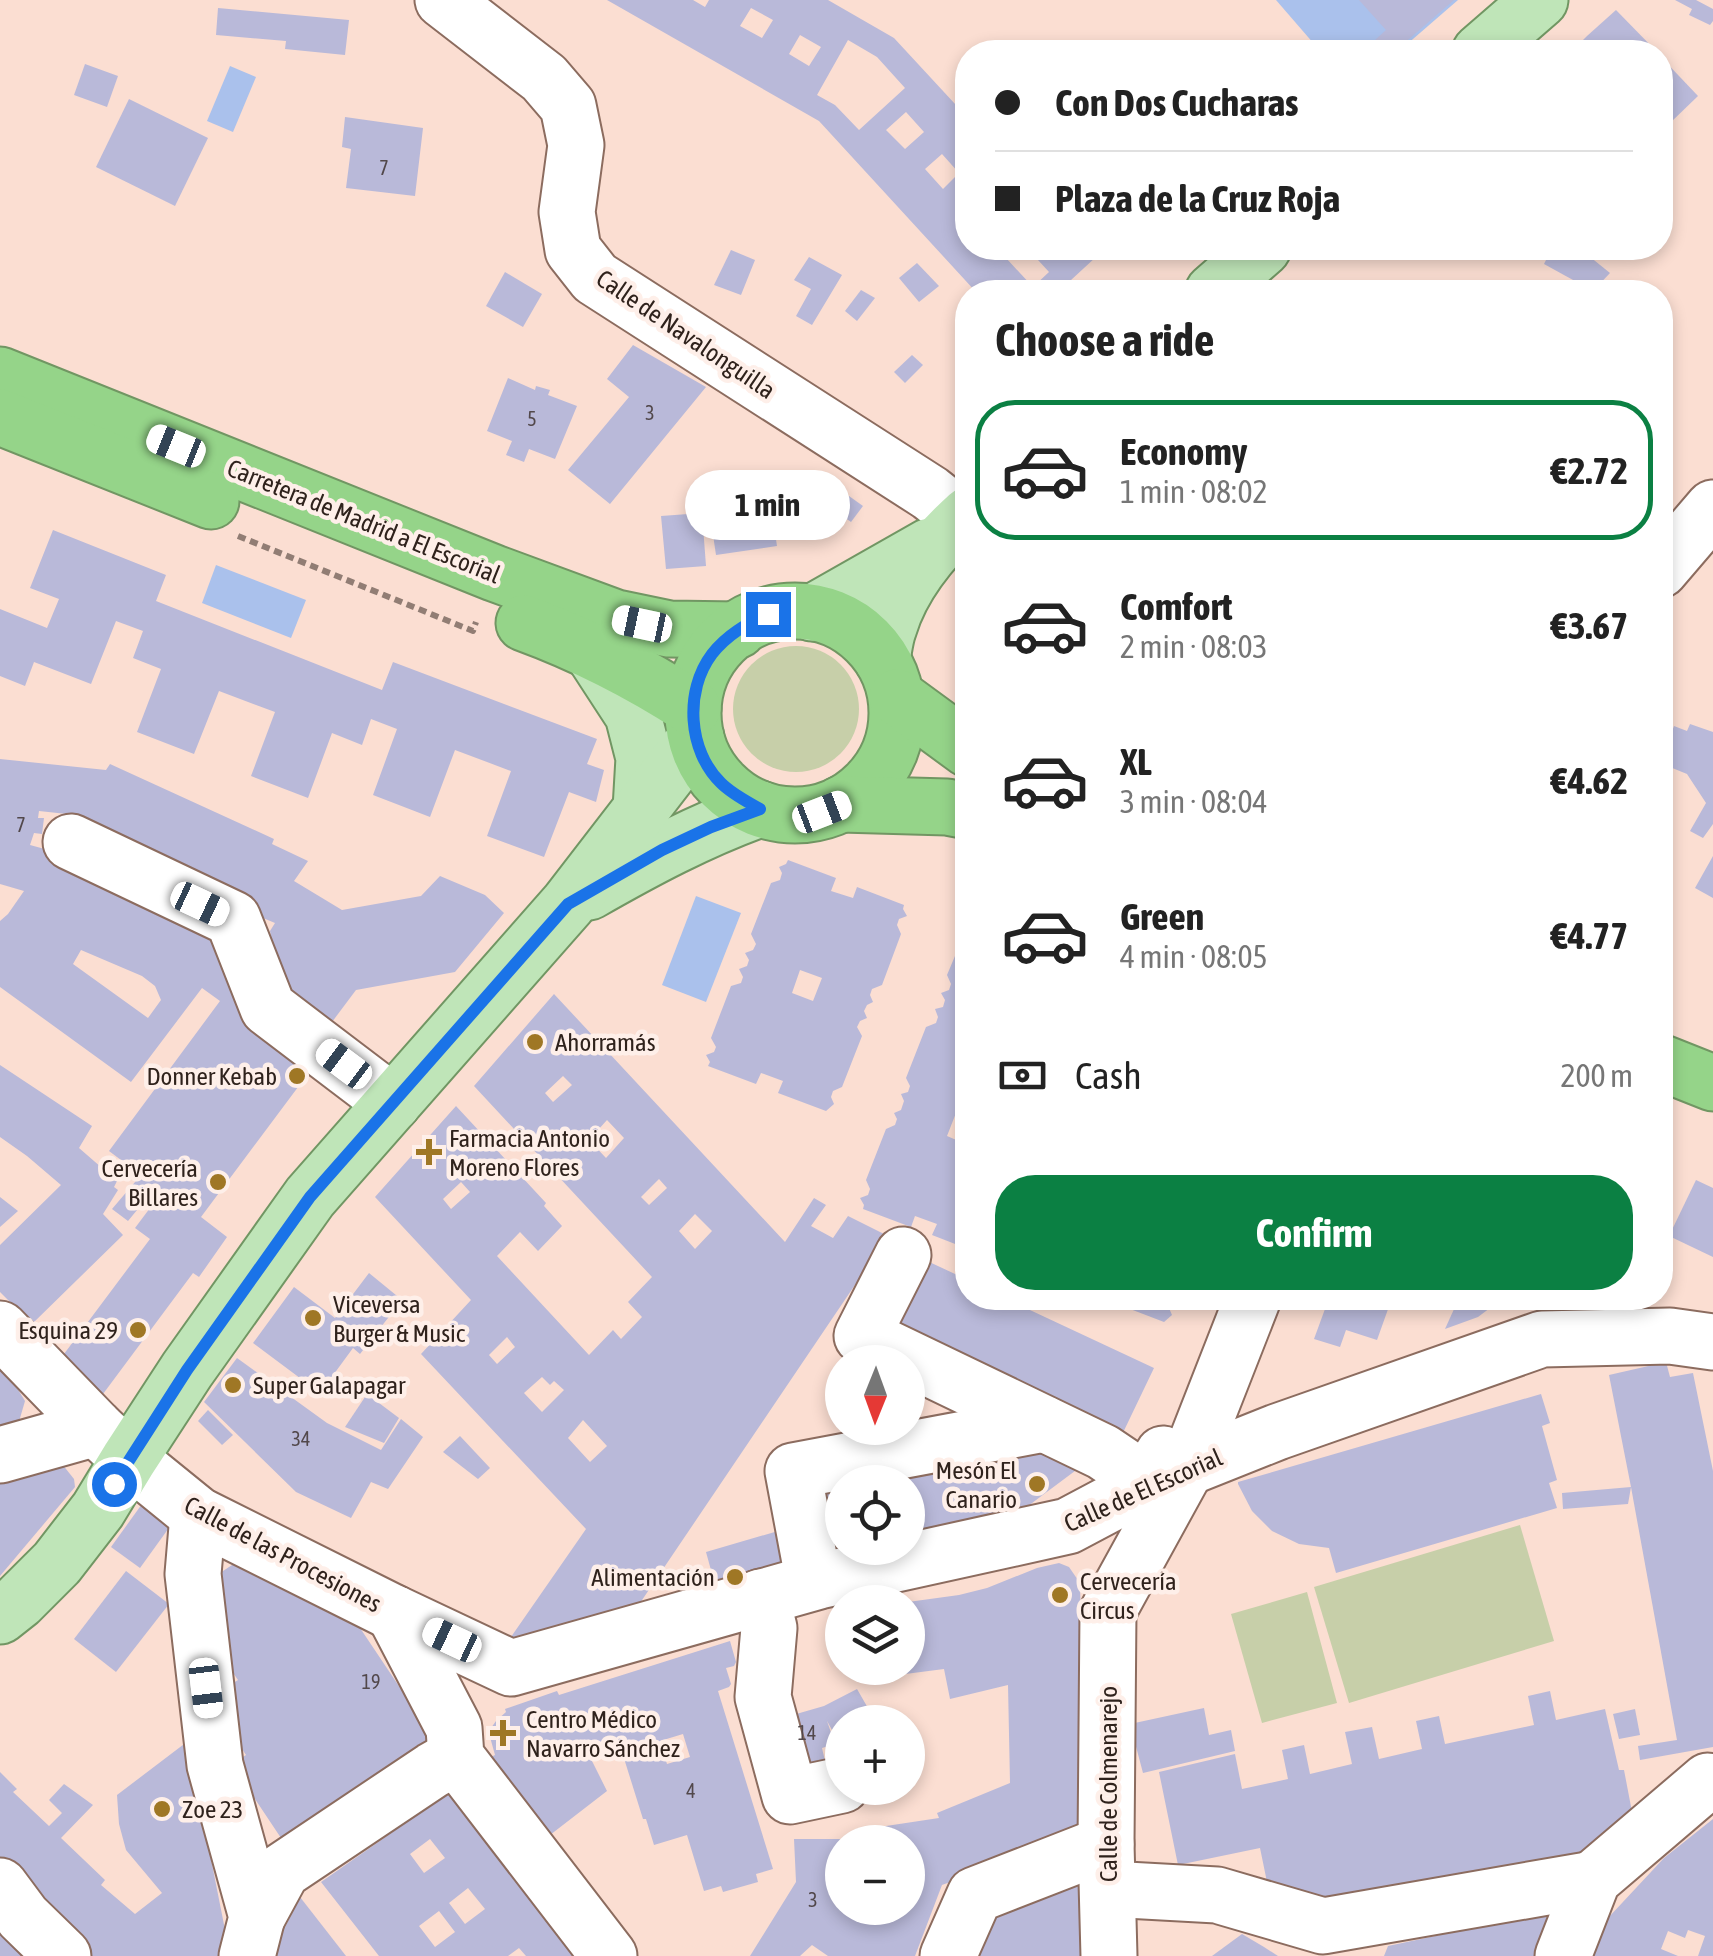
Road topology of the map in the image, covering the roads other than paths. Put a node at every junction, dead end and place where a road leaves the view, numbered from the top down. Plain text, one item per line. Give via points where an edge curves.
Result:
1 (442, 0) edge
2 (1540, 0) edge
3 (1494, 40) edge
4 (1249, 260) edge
5 (1226, 280) edge
6 (0, 375) edge
7 (0, 417) edge
8 (1713, 508) edge
9 (955, 522) edge
10 (955, 525) edge
11 (955, 527) edge
12 (1673, 555) edge
13 (812, 612) junction
14 (738, 630) junction
15 (590, 649) junction
16 (889, 678) junction
17 (694, 723) junction
18 (955, 737) edge
19 (841, 804) junction
20 (641, 809) junction
21 (760, 809) junction
22 (955, 809) edge
23 (71, 842) dead end
24 (568, 904) junction
25 (1673, 1028) edge
26 (1713, 1043) edge
27 (1673, 1067) edge
28 (1713, 1082) edge
29 (393, 1103) junction
30 (903, 1255) dead end
31 (1220, 1310) edge
32 (1247, 1310) edge
33 (0, 1330) edge
34 (1713, 1342) edge
35 (1044, 1424) junction
36 (112, 1443) junction
37 (0, 1454) edge
38 (1168, 1476) junction
39 (198, 1515) junction
40 (1068, 1526) junction
41 (811, 1567) dead end
42 (762, 1597) junction
43 (1108, 1611) junction
44 (394, 1613) junction
45 (0, 1616) edge
46 (511, 1668) joint
47 (456, 1758) junction
48 (1713, 1782) edge
49 (825, 1788) edge
50 (1262, 1865) dead end
51 (1107, 1871) junction
52 (1593, 1878) junction
53 (0, 1886) edge
54 (252, 1936) edge
55 (61, 1955) edge
56 (610, 1956) edge
57 (948, 1956) edge
58 (1109, 1956) edge
59 (1564, 1956) edge

1 - 9 street, Calle de Navalonguilla via 544,78 568,106 576,145 567,212 573,250 596,278 930,493
2 - 3 main road
4 - 5 main road
6 - 14 highway, Carretera de Madrid a El Escorial via 616,618 669,629
7 - 15 highway, Carretera de Madrid a El Escorial
8 - 12 street
10 - 13 main road
11 - 16 main road via 906,590 888,627
13 - 14 highway via 768,614
13 - 16 highway via 864,637
14 - 17 highway via 710,656 698,681
15 - 17 highway, Carretera de Madrid a El Escorial via 644,677
15 - 20 main road via 633,716 644,758
16 - 18 highway
16 - 19 highway via 896,729 886,760 867,786
17 - 20 main road
17 - 21 highway via 719,781
19 - 21 highway via 801,815
19 - 22 highway
20 - 24 main road
21 - 24 main road via 662,850
23 - 29 street via 233,919 268,1008
24 - 29 main road
25 - 26 highway
27 - 28 highway
29 - 36 main road via 310,1197 187,1370
30 - 35 street via 862,1336
31 - 38 street, Calle de Colmenarejo
32 - 38 street, Calle de Colmenarejo
33 - 36 street, Calle de las Procesiones
34 - 38 street, Calle de El Escorial via 1670,1336 1542,1339
35 - 38 street
35 - 41 street via 793,1471
36 - 37 street
36 - 39 street, Calle de las Procesiones
36 - 45 main road via 98,1510 57,1563
38 - 40 street, Calle de El Escorial
38 - 43 street, Calle de Colmenarejo
39 - 44 street, Calle de las Procesiones
39 - 54 street via 193,1574 215,1765
40 - 42 street, Calle de El Escorial
40 - 43 street, Calle de Colmenarejo via 1111,1563
42 - 46 street, Calle de El Escorial
42 - 49 street via 768,1628 763,1697 790,1796
43 - 51 street, Calle de Colmenarejo
44 - 46 street, Calle de las Procesiones
44 - 47 street, Calle de las Procesiones via 454,1728
47 - 54 street via 282,1871
47 - 56 street, Calle de las Procesiones
48 - 52 street
50 - 51 street
51 - 52 street via 1323,1926
51 - 57 street via 974,1896
51 - 58 street, Calle de Colmenarejo
52 - 59 street
53 - 55 street

